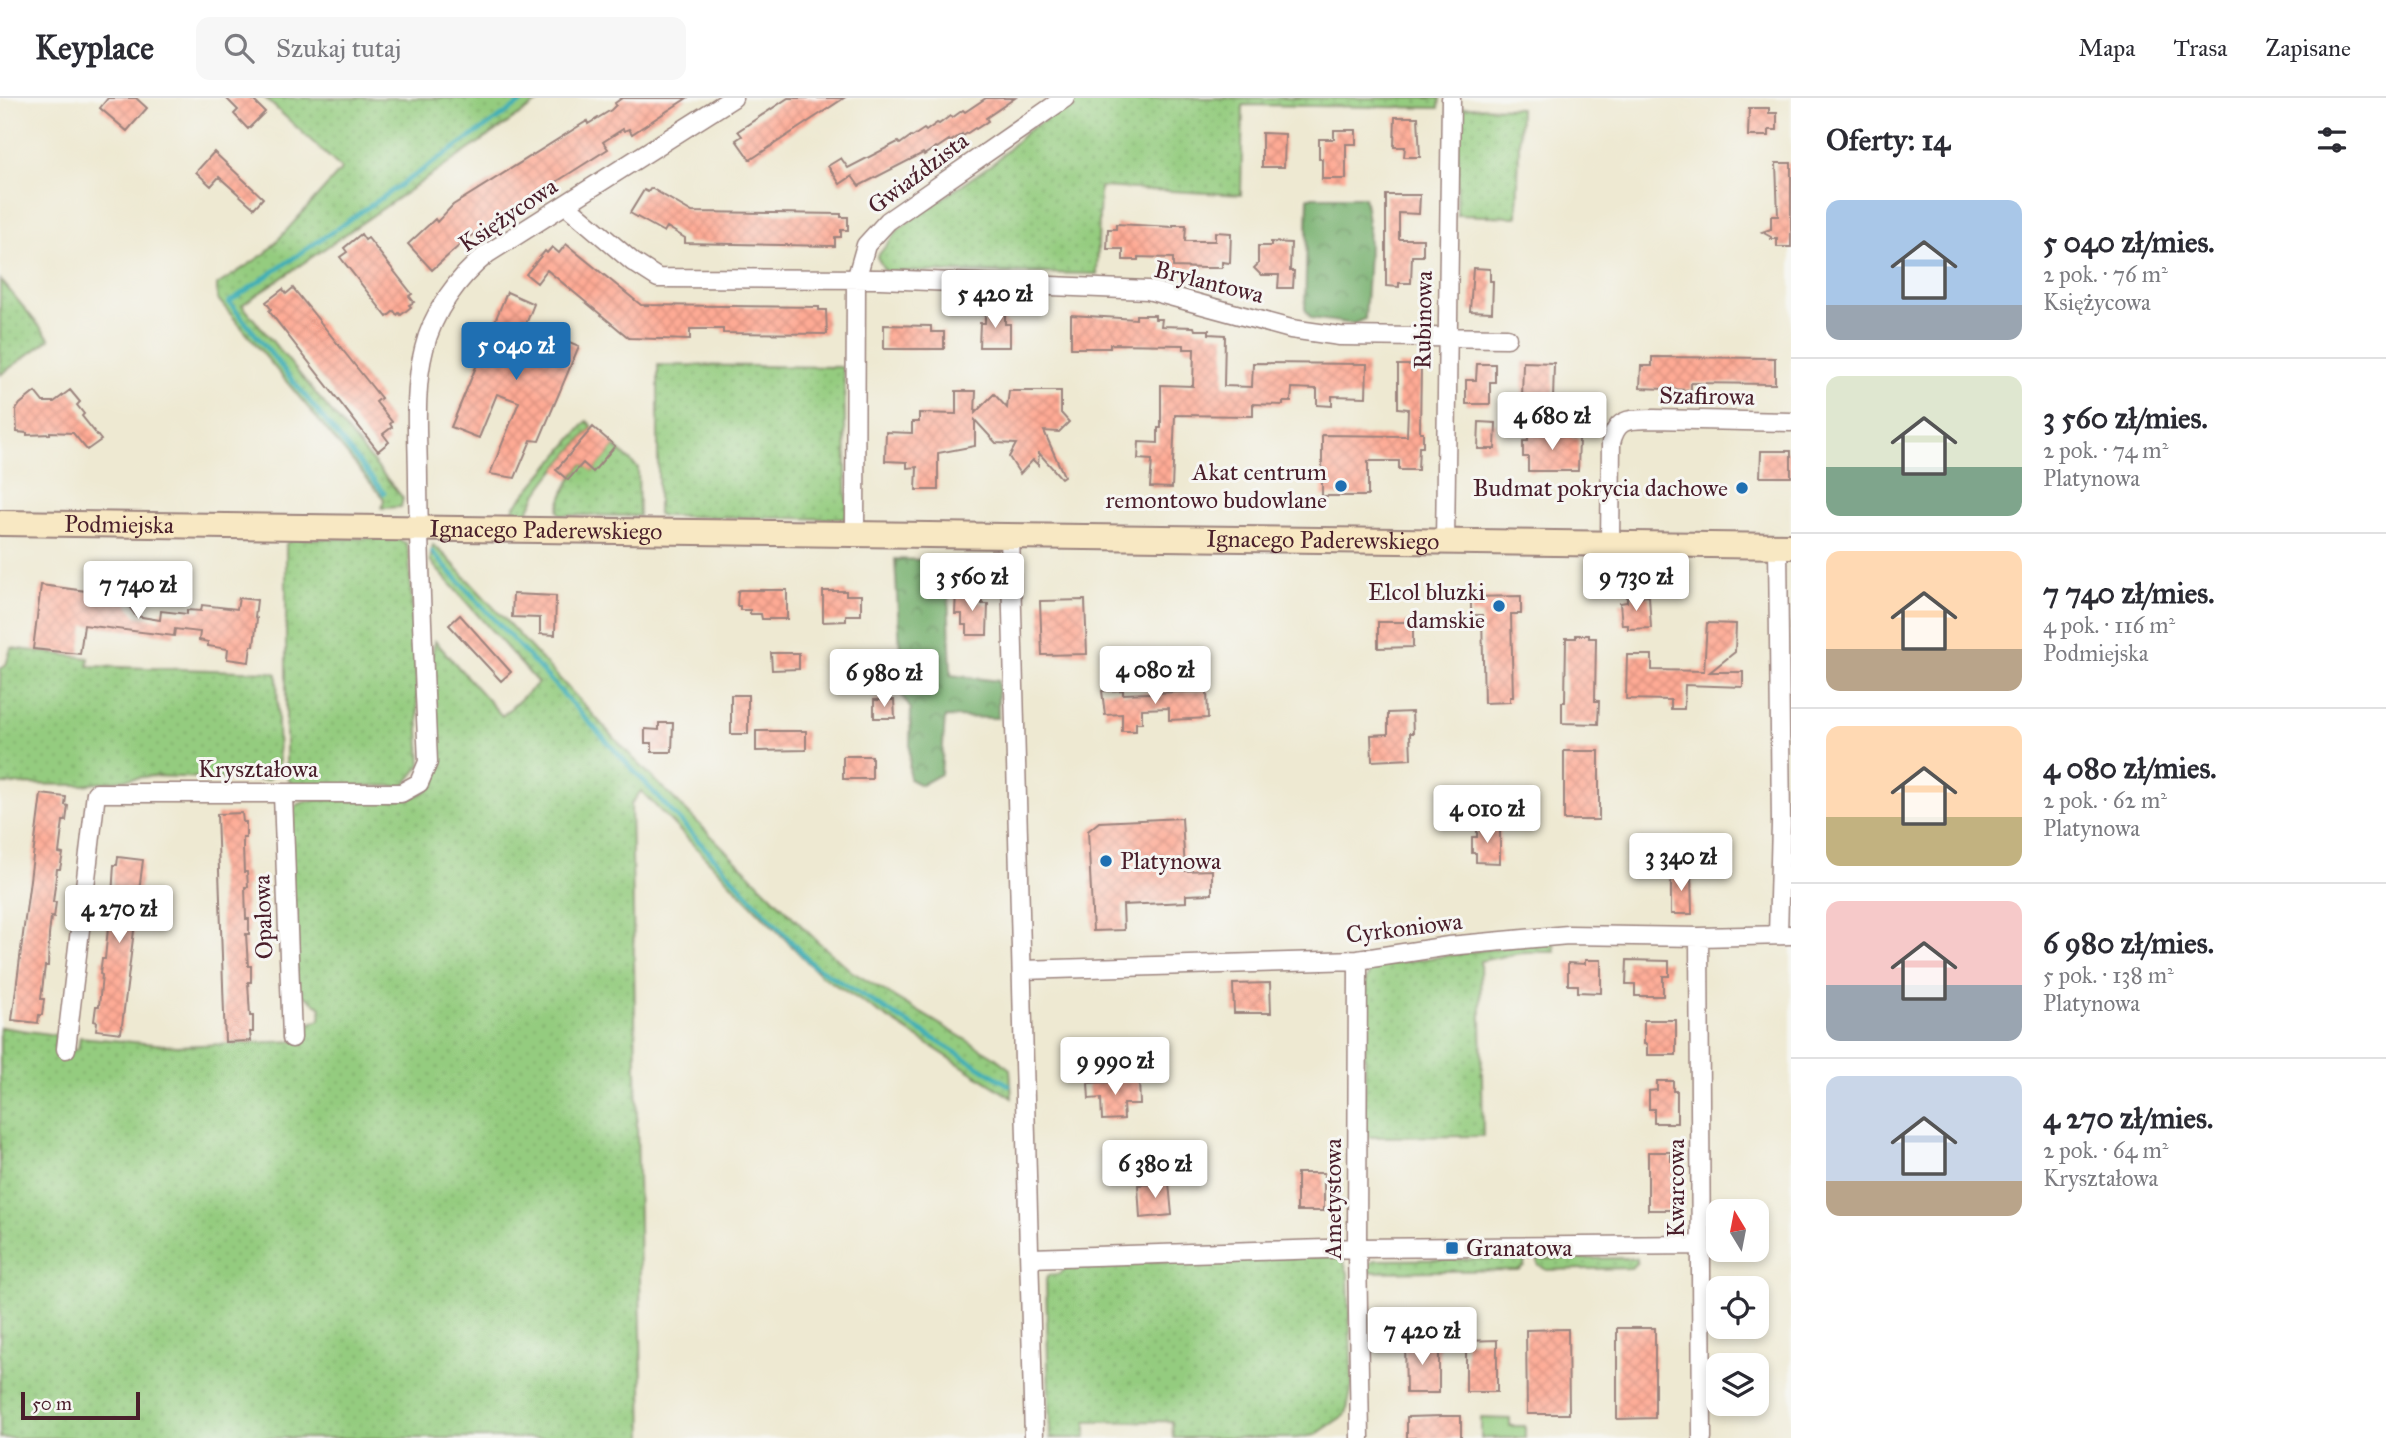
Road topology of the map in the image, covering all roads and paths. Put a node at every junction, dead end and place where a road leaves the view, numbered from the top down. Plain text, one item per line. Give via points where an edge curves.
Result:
1 (733, 98) edge
2 (1065, 98) edge
3 (1451, 98) edge
4 (566, 205) junction
5 (856, 280) junction
6 (1447, 336) junction
7 (1507, 338) dead end
8 (1791, 422) edge
9 (0, 523) edge
10 (237, 526) joint
11 (418, 529) junction
12 (855, 534) junction
13 (1010, 536) junction
14 (1445, 542) junction
15 (1610, 544) junction
16 (1784, 546) edge
17 (282, 794) junction
18 (1784, 935) edge
19 (1699, 937) junction
20 (1358, 960) junction
21 (1022, 970) junction
22 (292, 1038) dead end
23 (66, 1049) dead end
24 (1700, 1245) junction
25 (1357, 1248) junction
26 (1030, 1258) junction
27 (1034, 1438) edge
28 (1360, 1438) edge
29 (1702, 1438) edge

1 - 4 street, Księżycowa
2 - 5 street, Gwiaździsta via 888,221 866,245
3 - 6 street, Rubinowa
4 - 5 street via 658,278
4 - 11 street, Księżycowa via 473,265 432,325 417,392
5 - 6 street, Brylantowa via 1148,290 1291,329 1340,336
5 - 12 street
6 - 7 street, Brylantowa
6 - 14 street, Rubinowa
8 - 15 street, Szafirowa via 1632,419 1621,423 1611,443
9 - 10 street, Podmiejska
10 - 11 street, Ignacego Paderewskiego
11 - 12 street, Ignacego Paderewskiego
11 - 17 street, Kryształowa via 428,762 419,783 401,793
12 - 13 street, Ignacego Paderewskiego
13 - 14 street, Ignacego Paderewskiego
13 - 21 street
14 - 15 street, Ignacego Paderewskiego
15 - 16 street, Ignacego Paderewskiego
16 - 18 street
17 - 22 street, Opalowa
17 - 23 street, Kryształowa via 96,793
18 - 19 street, Cyrkoniowa
19 - 20 street, Cyrkoniowa via 1568,935
19 - 24 street, Kwarcowa
20 - 21 street, Cyrkoniowa
20 - 25 street, Ametystowa
21 - 26 street
24 - 25 street
24 - 29 street, Kwarcowa
25 - 26 street
25 - 28 street, Ametystowa
26 - 27 street

